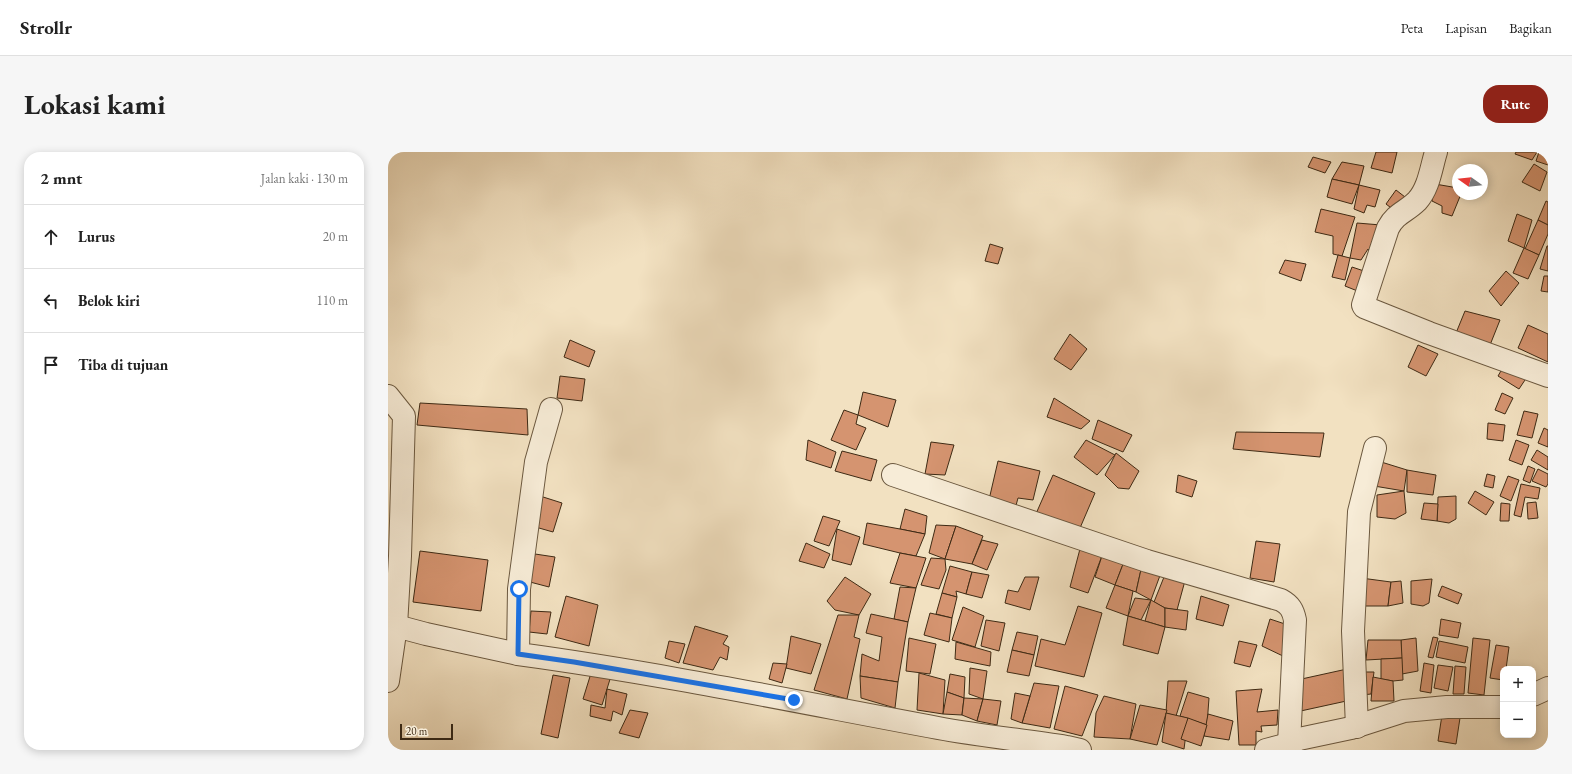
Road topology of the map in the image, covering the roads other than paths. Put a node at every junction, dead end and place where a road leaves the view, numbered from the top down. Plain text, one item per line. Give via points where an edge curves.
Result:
1 (1436, 152) edge
2 (1548, 376) edge
3 (388, 396) edge
4 (551, 408) dead end
5 (1375, 448) dead end
6 (893, 475) dead end
7 (395, 515) edge
8 (396, 626) junction
9 (518, 654) junction
10 (388, 681) edge
11 (1548, 688) edge
12 (1536, 694) edge
13 (1500, 707) edge
14 (1356, 726) junction
15 (1289, 744) junction
16 (1080, 750) edge
17 (1266, 750) edge

1 - 2 street via 1427,186 1422,194 1417,201 1393,218 1388,228 1364,307
3 - 7 street via 404,416
4 - 9 street via 536,462 519,589
5 - 14 street via 1359,512 1353,631
6 - 15 street via 1158,564 1281,600 1289,605 1295,620
7 - 8 street
8 - 9 street
8 - 10 street
9 - 16 street
11 - 12 street
13 - 14 street via 1447,707 1404,711
14 - 15 street via 1299,739
15 - 17 street

